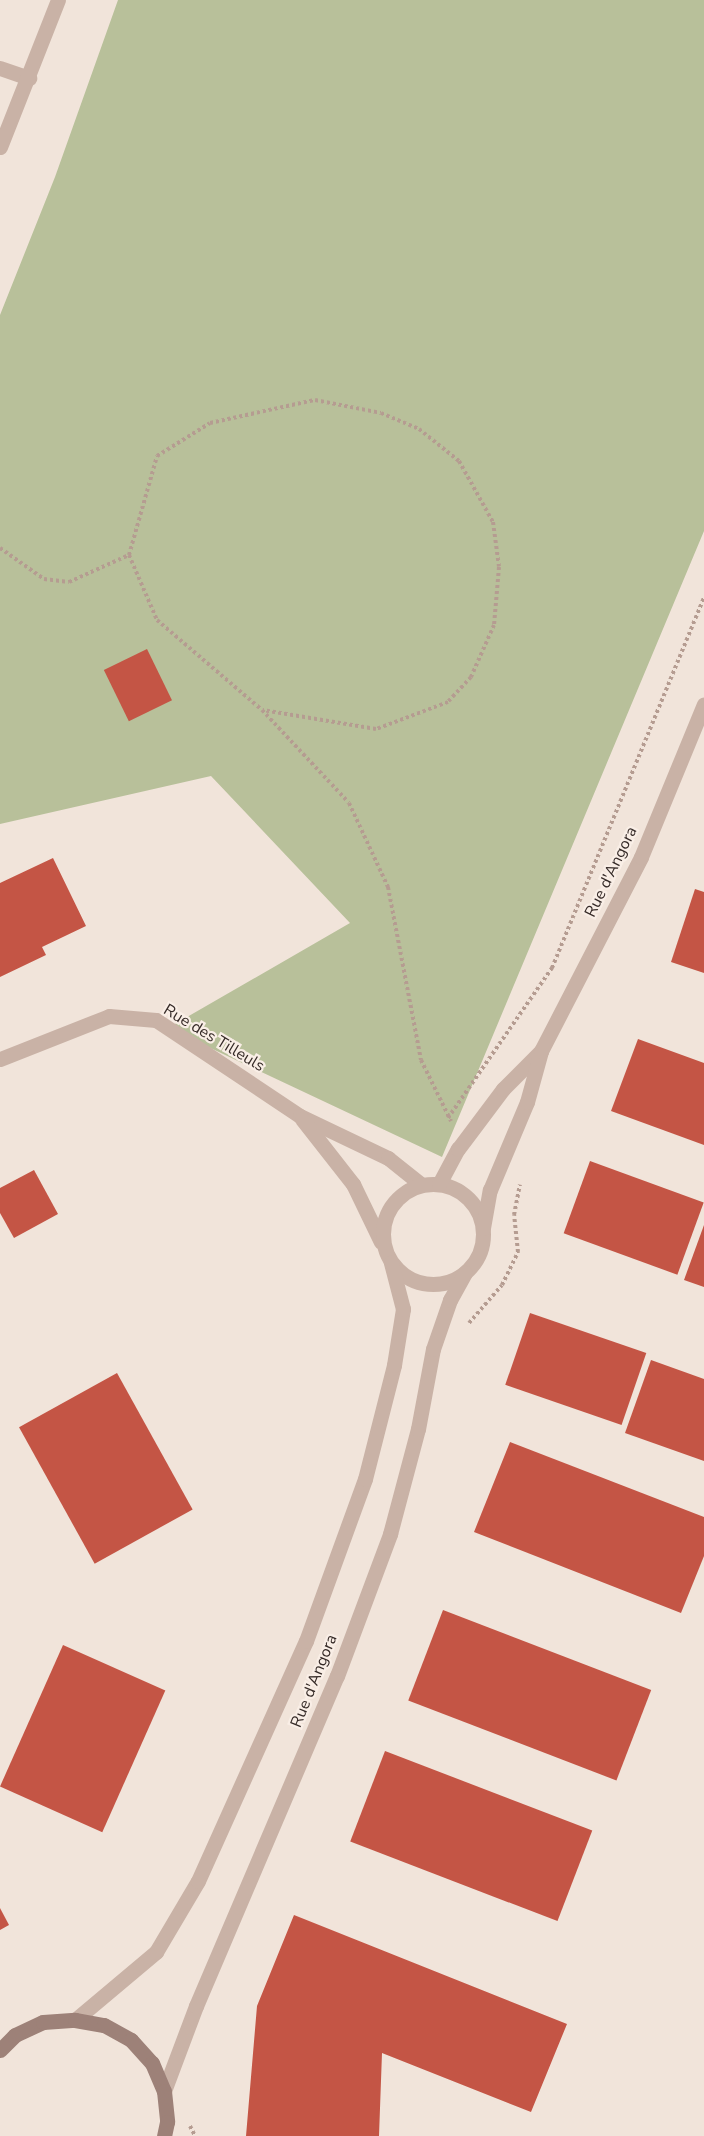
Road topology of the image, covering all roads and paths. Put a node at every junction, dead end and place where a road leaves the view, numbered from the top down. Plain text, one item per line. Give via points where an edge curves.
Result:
1 (58, 0) edge
2 (0, 68) edge
3 (29, 78) junction
4 (0, 147) edge
5 (0, 548) edge
6 (129, 555) junction
7 (704, 598) edge
8 (704, 705) edge
9 (262, 710) junction
10 (541, 1050) junction
11 (0, 1059) edge
12 (300, 1116) junction
13 (439, 1184) junction
14 (422, 1185) junction
15 (483, 1228) junction
16 (384, 1248) junction
17 (391, 1263) junction
18 (465, 1273) junction
19 (75, 2020) junction
20 (0, 2050) edge
21 (164, 2091) junction
22 (166, 2129) edge
23 (175, 2136) edge

1 - 3 street
2 - 3 street
3 - 4 street
5 - 6 path via 44,579 69,582
6 - 9 path via 157,620
6 - 9 path via 157,456 210,423 315,400 381,413 419,429 459,461 494,522 499,567 495,625 471,677 448,702 376,729
7 - 9 path via 552,968 448,1119 421,1060 388,887 349,803
8 - 10 street, Rue d'Angora via 641,857
10 - 13 street, Rue d'Angora via 502,1089 458,1149
10 - 15 street, Rue d'Angora via 527,1102 490,1190
11 - 12 street, Rue des Tilleuls via 109,1016 156,1020
12 - 14 street, Rue des Tilleuls via 387,1158
12 - 16 street, Rue des Tilleuls via 353,1184
13 - 14 street
13 - 15 street via 469,1198
14 - 16 street via 394,1202 384,1224
15 - 18 street via 482,1245
16 - 17 street
17 - 18 street via 418,1282 434,1285
17 - 19 street, Rue d'Angora via 403,1309 393,1365 365,1479 306,1641 198,1881 156,1952
18 - 21 street, Rue d'Angora via 450,1300 433,1349 418,1429 390,1534 337,1676 196,2006
19 - 20 street via 43,2022 15,2036
19 - 21 street via 104,2025 131,2040 152,2063
21 - 22 street
22 - 23 street

